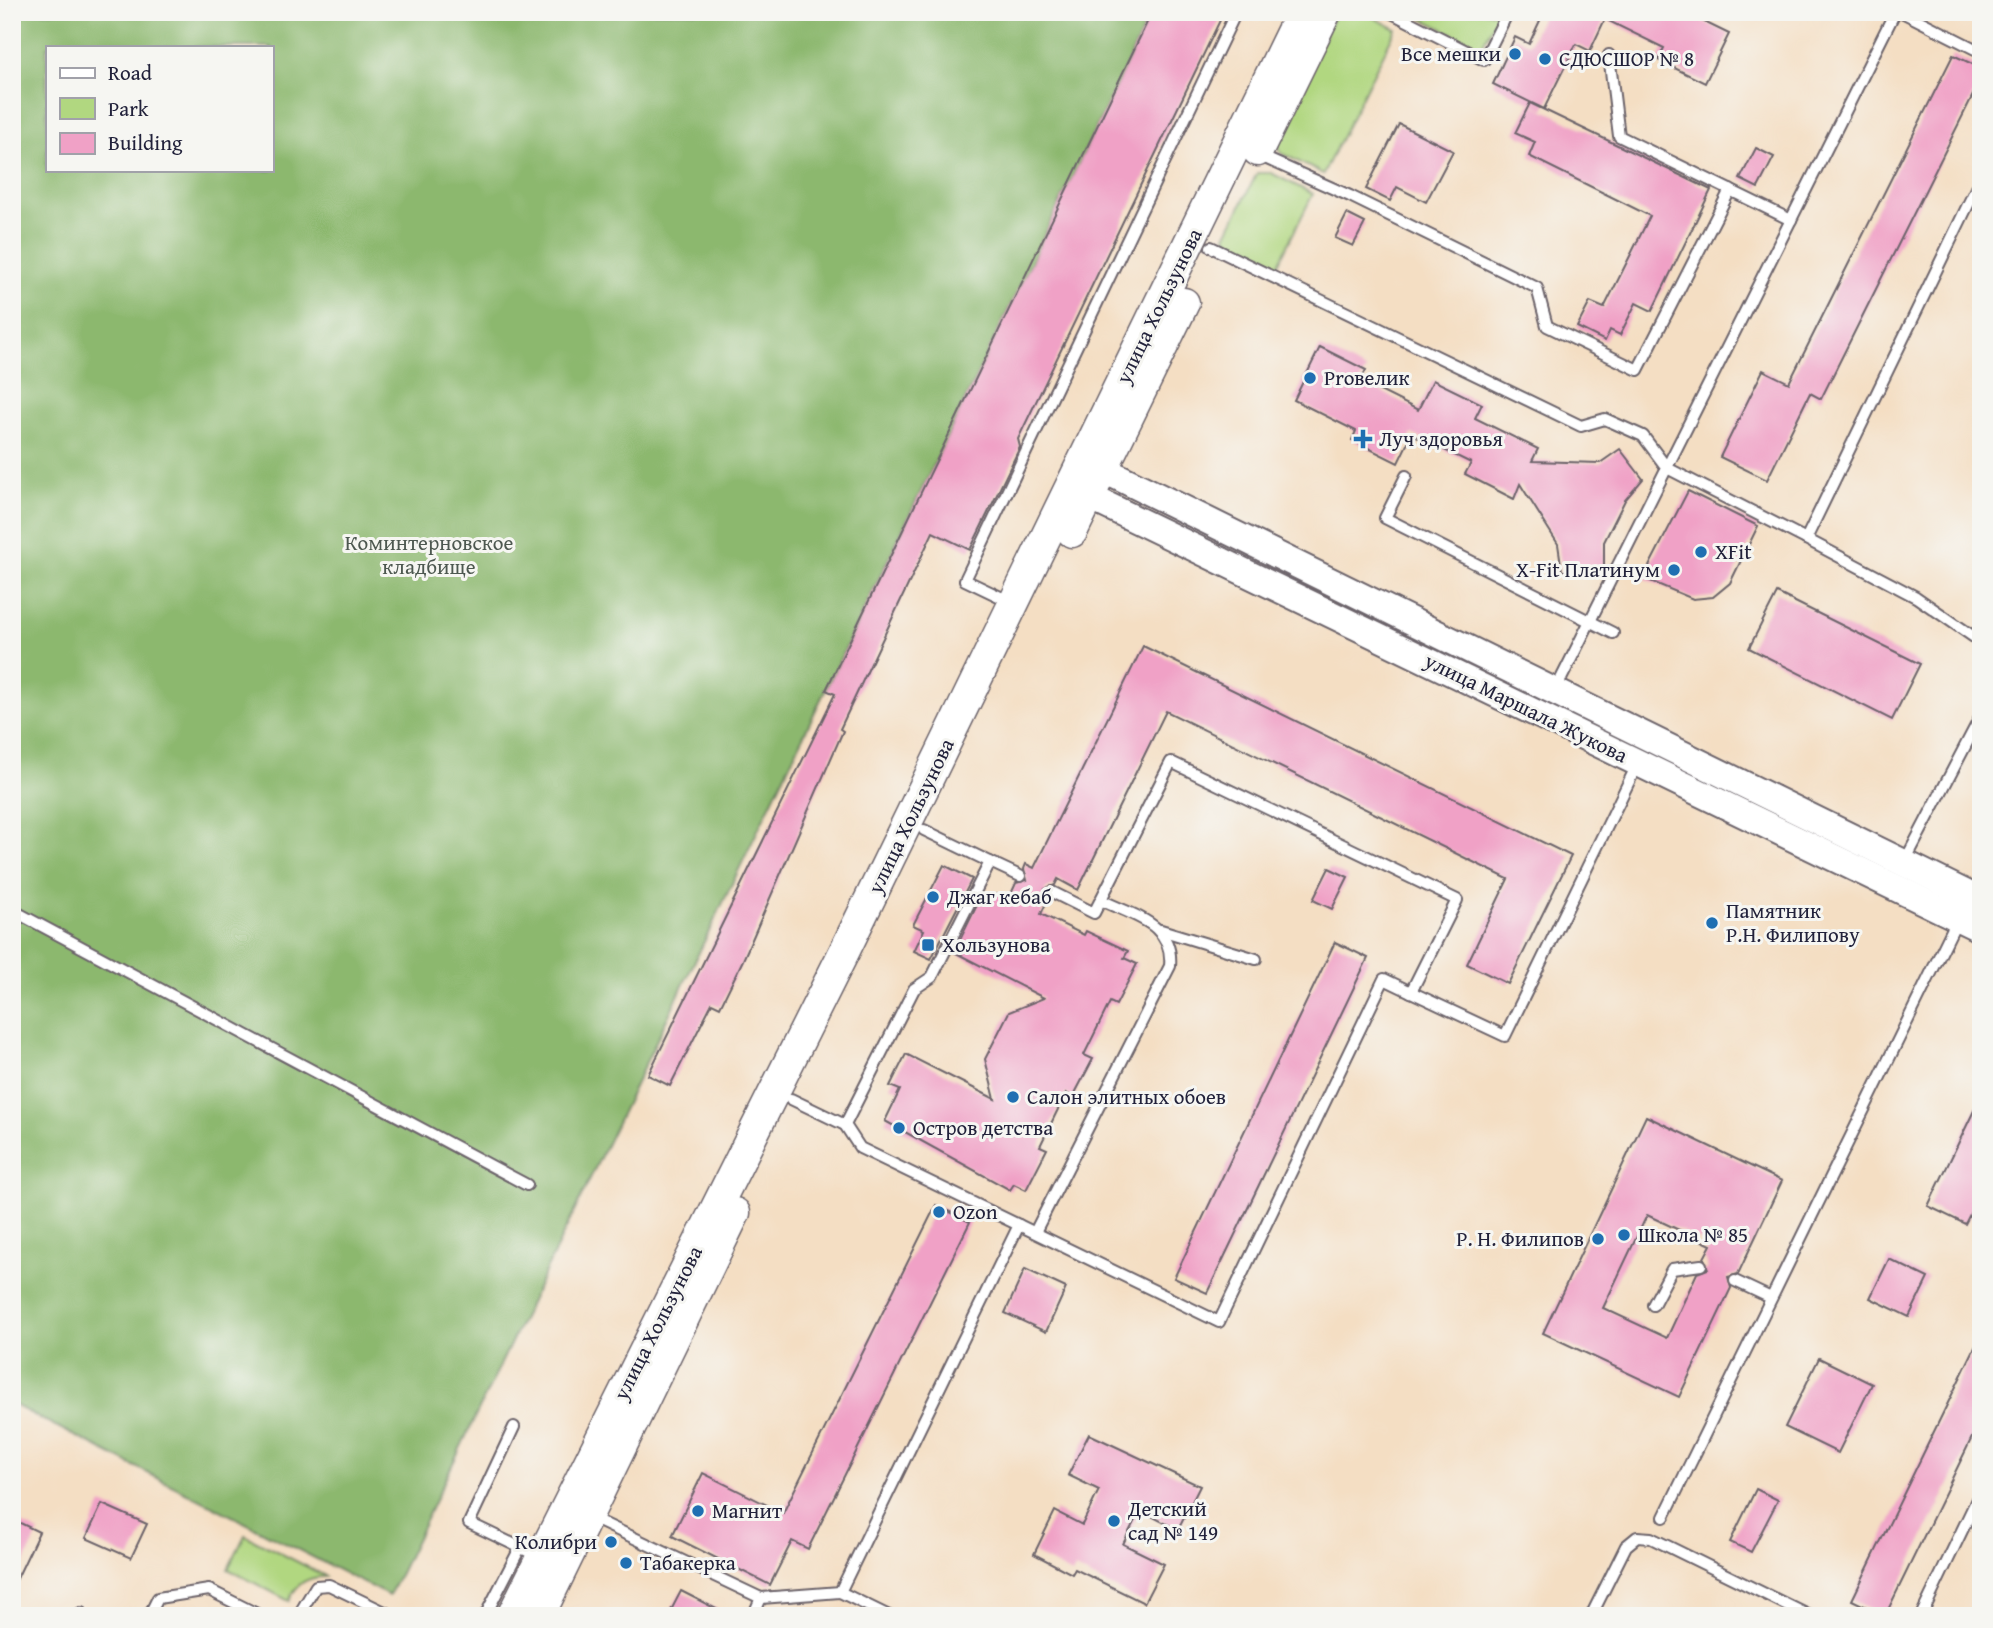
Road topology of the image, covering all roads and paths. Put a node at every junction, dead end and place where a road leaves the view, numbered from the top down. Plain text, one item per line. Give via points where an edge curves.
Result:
1 (1236, 12) edge
2 (1508, 12) edge
3 (1895, 12) edge
4 (1902, 12) edge
5 (1302, 14) edge
6 (1397, 14) edge
7 (1981, 51) edge
8 (1609, 55) dead end
9 (1247, 150) junction
10 (1981, 178) edge
11 (1730, 190) junction
12 (1791, 220) junction
13 (1211, 247) junction
14 (1667, 468) junction
15 (1406, 475) dead end
16 (1087, 479) junction
17 (1806, 539) junction
18 (1014, 604) junction
19 (1590, 622) junction
20 (1613, 633) dead end
21 (1981, 642) edge
22 (1555, 691) junction
23 (1981, 716) edge
24 (1638, 763) junction
25 (924, 830) junction
26 (990, 862) junction
27 (1898, 875) junction
28 (1020, 876) dead end
29 (1052, 892) dead end
30 (1101, 900) junction
31 (1981, 901) edge
32 (12, 910) edge
33 (1969, 924) edge
34 (1161, 930) junction
35 (1256, 959) dead end
36 (1411, 992) junction
37 (791, 1099) junction
38 (845, 1125) junction
39 (527, 1185) dead end
40 (1018, 1225) junction
41 (1035, 1233) junction
42 (1701, 1265) dead end
43 (1735, 1280) dead end
44 (1771, 1298) junction
45 (1653, 1305) dead end
46 (514, 1427) dead end
47 (1981, 1491) edge
48 (1976, 1512) edge
49 (588, 1516) junction
50 (1664, 1517) dead end
51 (530, 1552) junction
52 (840, 1592) junction
53 (761, 1598) junction
54 (149, 1616) edge
55 (261, 1616) edge
56 (298, 1616) edge
57 (393, 1616) edge
58 (485, 1616) edge
59 (512, 1616) edge
60 (539, 1616) edge
61 (753, 1616) edge
62 (889, 1616) edge
63 (1591, 1616) edge
64 (1810, 1616) edge
65 (1921, 1616) edge

1 - 18 lane via 965,580
2 - 6 lane via 1484,60
3 - 12 lane
4 - 7 lane
5 - 9 main road, улица Хользунова
8 - 11 lane via 1619,136
9 - 11 lane via 1537,288 1547,326 1638,370
9 - 13 main road, улица Хользунова
9 - 16 main road, улица Хользунова
10 - 17 lane
11 - 12 lane
12 - 14 lane
13 - 14 lane via 1581,426 1605,419 1643,436
13 - 16 main road, улица Хользунова
14 - 17 lane
14 - 19 lane
15 - 19 lane via 1385,518
16 - 18 main road, улица Хользунова
16 - 22 street, улица Маршала Жукова
16 - 24 street, улица Маршала Жукова
16 - 25 main road, улица Хользунова
17 - 21 lane via 1916,597
18 - 51 main road, улица Хользунова via 845,950
19 - 20 lane
19 - 22 lane
22 - 27 street, улица Маршала Жукова
23 - 27 lane
24 - 27 street, улица Маршала Жукова
24 - 36 lane via 1505,1036
25 - 26 lane
25 - 37 main road, улица Хользунова
26 - 28 lane
26 - 38 lane via 932,977 914,989
27 - 31 street, улица Маршала Жукова
27 - 33 street, улица Маршала Жукова
29 - 30 lane via 1094,914
30 - 34 lane
30 - 36 lane via 1171,762 1457,900
32 - 39 lane
33 - 44 lane
34 - 35 lane
34 - 41 lane via 1168,940 1170,966
36 - 41 lane via 1384,979 1219,1322
37 - 38 lane
37 - 49 main road, улица Хользунова
38 - 40 lane via 860,1148
40 - 41 lane
40 - 52 lane
42 - 45 lane via 1672,1269
43 - 44 lane
44 - 50 lane
46 - 51 lane via 468,1523
47 - 48 lane
48 - 65 lane
49 - 53 lane
49 - 60 main road, улица Хользунова
51 - 58 lane
51 - 59 main road, улица Хользунова
52 - 53 lane
52 - 62 lane
53 - 61 lane
54 - 55 lane via 158,1598 209,1590
56 - 57 lane via 316,1586 329,1585
63 - 64 lane via 1626,1546 1637,1537 1651,1538

